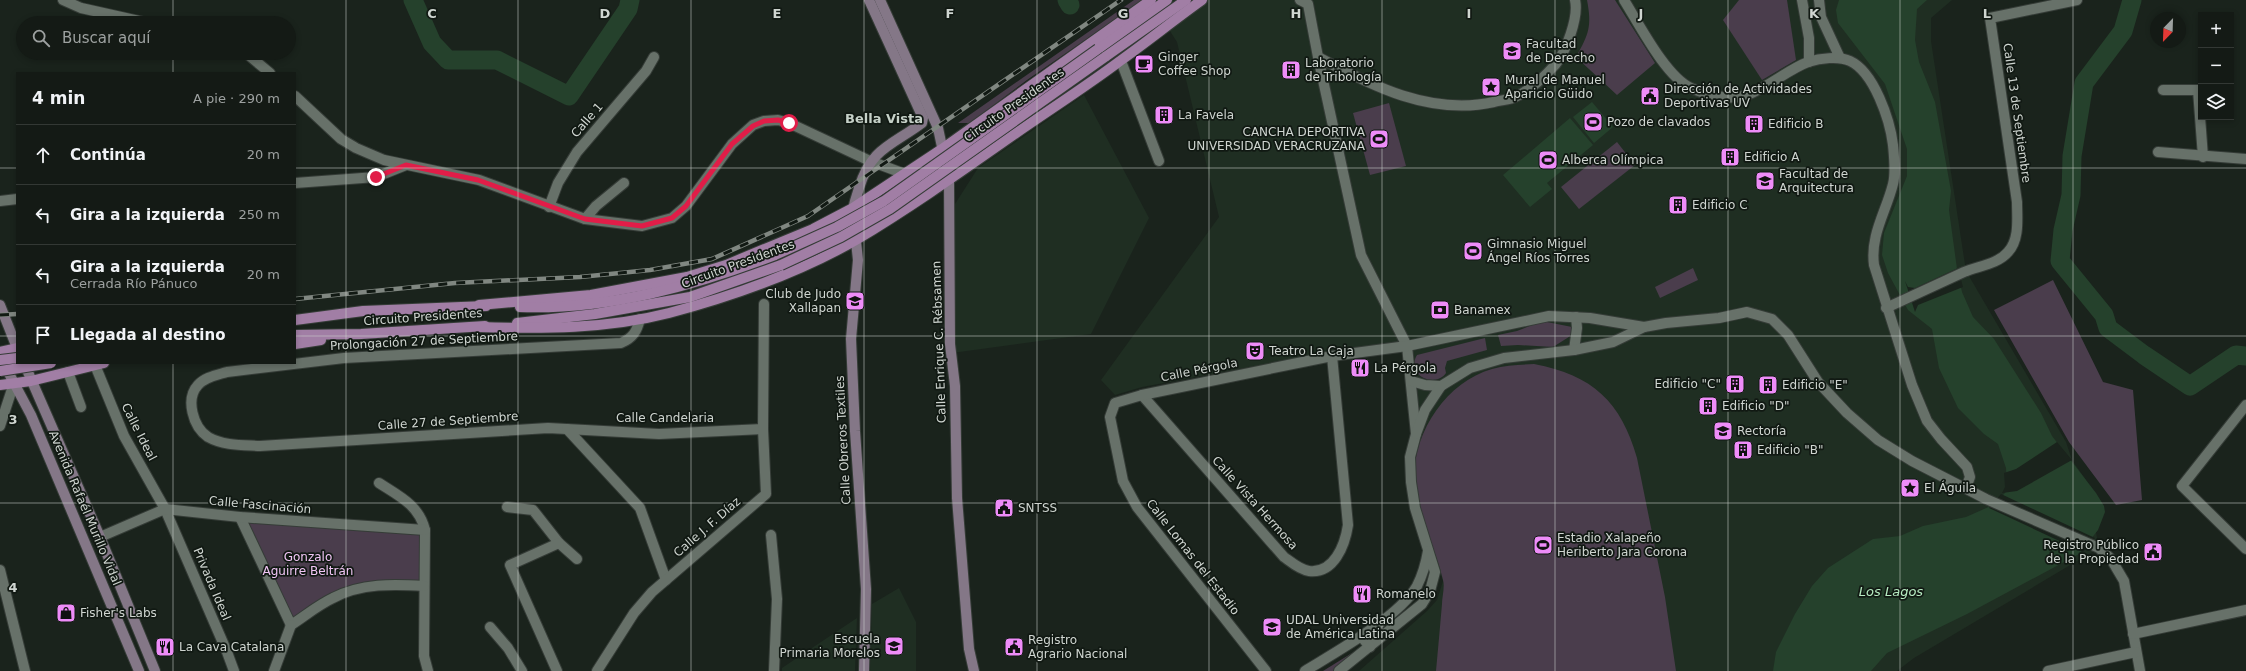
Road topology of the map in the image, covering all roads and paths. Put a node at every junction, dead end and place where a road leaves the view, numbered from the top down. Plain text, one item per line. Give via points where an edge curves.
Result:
1 (64, 0) edge
2 (869, 0) edge
3 (880, 0) edge
4 (1151, 0) edge
5 (1167, 0) edge
6 (1186, 0) edge
7 (1202, 0) edge
8 (1300, 0) edge
9 (1575, 0) edge
10 (1624, 0) edge
11 (1802, 0) edge
12 (1819, 0) edge
13 (2077, 0) edge
14 (117, 16) edge
15 (654, 57) dead end
16 (1318, 57) junction
17 (1840, 58) junction
18 (254, 60) edge
19 (1121, 61) junction
20 (1809, 62) junction
21 (1062, 65) junction
22 (269, 72) edge
23 (1028, 89) junction
24 (1079, 90) junction
25 (2163, 90) dead end
26 (296, 97) edge
27 (1044, 114) junction
28 (942, 149) junction
29 (2158, 152) dead end
30 (2203, 157) junction
31 (2246, 159) edge
32 (870, 161) junction
33 (1159, 161) dead end
34 (919, 164) junction
35 (406, 165) junction
36 (905, 174) junction
37 (949, 180) junction
38 (296, 183) edge
39 (624, 183) dead end
40 (16, 199) edge
41 (0, 201) edge
42 (549, 207) junction
43 (853, 208) junction
44 (585, 219) junction
45 (813, 229) junction
46 (856, 240) junction
47 (825, 256) junction
48 (764, 304) dead end
49 (0, 305) edge
50 (480, 305) junction
51 (1891, 306) junction
52 (363, 311) junction
53 (296, 314) edge
54 (1576, 317) junction
55 (640, 319) junction
56 (296, 320) edge
57 (478, 327) junction
58 (1644, 327) junction
59 (361, 334) junction
60 (296, 335) edge
61 (296, 344) edge
62 (16, 346) edge
63 (1407, 346) junction
64 (16, 349) edge
65 (1574, 350) junction
66 (0, 352) edge
67 (1332, 356) junction
68 (16, 358) edge
69 (0, 359) edge
70 (16, 360) edge
71 (24, 364) edge
72 (44, 364) edge
73 (55, 364) edge
74 (100, 364) edge
75 (294, 364) edge
76 (296, 364) edge
77 (0, 371) edge
78 (64, 372) junction
79 (31, 380) junction
80 (1411, 381) junction
81 (14, 383) junction
82 (0, 385) edge
83 (198, 385) joint
84 (1441, 386) junction
85 (1142, 394) junction
86 (1115, 403) joint
87 (2246, 405) edge
88 (81, 407) dead end
89 (2242, 416) edge
90 (0, 426) edge
91 (567, 429) junction
92 (763, 429) junction
93 (1416, 434) junction
94 (59, 446) junction
95 (47, 451) junction
96 (379, 483) dead end
97 (1966, 488) junction
98 (507, 507) dead end
99 (165, 509) junction
100 (240, 517) junction
101 (425, 530) junction
102 (771, 535) dead end
103 (100, 537) junction
104 (560, 543) junction
105 (2246, 549) edge
106 (1428, 551) junction
107 (577, 559) dead end
108 (0, 570) edge
109 (666, 580) junction
110 (424, 586) junction
111 (2246, 610) edge
112 (291, 625) junction
113 (490, 627) dead end
114 (2133, 634) junction
115 (1361, 636) junction
116 (1370, 647) junction
117 (969, 648) junction
118 (2136, 652) junction
119 (25, 671) edge
120 (139, 671) edge
121 (155, 671) edge
122 (234, 671) edge
123 (274, 671) edge
124 (428, 671) edge
125 (522, 671) edge
126 (557, 671) edge
127 (597, 671) edge
128 (774, 671) edge
129 (864, 671) edge
130 (967, 671) edge
131 (974, 671) edge
132 (1266, 671) edge
133 (1305, 671) edge
134 (1339, 671) edge
135 (2048, 671) edge
136 (2140, 671) edge

1 - 14 street via 81,8
2 - 32 main road via 923,118 922,123 879,151
3 - 28 main road, Calle Enrique C. Rébsamen via 936,121
4 - 21 main road
5 - 50 main road, Circuito Presidentes, bridge via 884,201 837,227 775,255 729,273 643,296 533,307
6 - 57 main road, Circuito Presidentes, bridge via 890,209 841,237 781,265 690,296 645,306
7 - 19 main road
8 - 16 street via 1308,4
9 - 16 street via 1577,9 1561,58 1548,73 1517,97 1452,107 1409,98 1362,80
10 - 20 street via 1669,70 1690,88 1716,97 1746,96
11 - 20 street via 1809,38
12 - 17 street via 1821,17
13 - 51 street, Calle 13 de Septiembre via 1990,18 2017,202 2018,224 2014,244 1999,260 1966,271
15 - 42 street, Calle 1 via 646,71 577,152 558,183
16 - 63 street via 1361,255
17 - 20 street
17 - 51 street via 1851,61 1864,73 1876,91 1885,110 1893,144 1893,183 1872,252
18 - 22 street
19 - 24 main road
19 - 33 street
21 - 23 main road
21 - 24 main road via 1059,74 1062,83 1069,89
23 - 27 main road via 1037,90 1045,96 1047,105
23 - 28 main road
24 - 27 main road
25 - 30 street via 2198,90
26 - 35 street via 341,139 384,160
27 - 37 main road
28 - 34 main road
28 - 37 main road, Calle Enrique C. Rébsamen
29 - 30 street
30 - 31 street
32 - 36 street
32 - 43 main road via 863,172
32 - 44 street via 789,123 778,120 764,121 753,126 732,144 686,206 672,218 642,226
34 - 36 main road
34 - 37 main road via 933,167
35 - 38 street via 376,177
35 - 42 street via 478,180
36 - 43 main road
37 - 46 main road
37 - 117 main road, Calle Enrique C. Rébsamen via 950,344 955,386 957,498
39 - 44 street via 596,206
40 - 41 street
42 - 44 street
43 - 45 main road
43 - 46 main road, Calle Obreros Textiles
45 - 47 main road via 827,230 834,237 833,247
45 - 50 main road via 732,263 687,277 591,295
46 - 47 main road
46 - 129 main road, Calle Obreros Textiles via 858,260 850,339 866,589
47 - 55 main road via 738,292
48 - 92 street
49 - 62 main road
50 - 52 main road, Circuito Presidentes
51 - 97 street via 1912,385 1928,420 1941,439 1967,467 1970,477
52 - 53 main road
52 - 56 main road, Circuito Presidentes
54 - 58 street, Calle Pérgola
54 - 63 street, Calle Pérgola via 1548,316
54 - 65 street
55 - 57 main road via 536,329
55 - 76 street, Prolongación 27 de Septiembre via 637,330 630,339 621,344 344,358
57 - 59 main road, Circuito Presidentes
58 - 65 street via 1613,342
58 - 97 street via 1747,312 1772,319 1788,335 1818,382 1847,413 1878,440 1912,461
59 - 60 main road, Circuito Presidentes
59 - 61 main road
63 - 67 street, Calle Pérgola
63 - 80 street
64 - 66 main road
65 - 84 street via 1504,358 1470,368
67 - 85 street, Calle Pérgola
67 - 85 street, Calle Vista Hermosa via 1348,525 1346,539 1340,552 1331,564 1319,570 1308,571 1297,567 1284,557
68 - 69 main road, bridge
69 - 81 main road, Avenida Rafaél Murillo Vidal
70 - 81 street
71 - 79 main road, Avenida Rafaél Murillo Vidal
72 - 77 main road, bridge
73 - 78 main road
74 - 78 main road
74 - 99 street, Calle Ideal via 124,436
75 - 83 street, Prolongación 27 de Septiembre via 227,372 210,377
78 - 79 main road
78 - 88 street
79 - 81 main road
79 - 94 main road, Avenida Rafaél Murillo Vidal
80 - 84 street
80 - 93 street
81 - 82 main road
81 - 90 street
81 - 95 main road, Avenida Rafaél Murillo Vidal
83 - 91 street, Calle 27 de Septiembre via 192,398 192,410 197,426 207,436 223,444 260,446 548,428
84 - 93 street via 1425,410
85 - 86 street, Calle Pérgola
86 - 132 street, Calle Lomas del Estadio via 1110,417 1123,481 1137,507
87 - 89 street
89 - 105 street via 2182,486
91 - 92 street, Calle Candelaria via 658,434
91 - 109 street via 640,508
92 - 109 street, Calle J. F. Díaz via 766,494
93 - 106 street via 1410,457 1411,482 1415,508
94 - 95 main road
94 - 103 main road, Avenida Rafaél Murillo Vidal
95 - 120 main road, Avenida Rafaél Murillo Vidal
96 - 101 street via 416,509
97 - 114 street via 2092,545 2111,559 2124,581
98 - 104 street via 533,510
99 - 100 street, Calle Fascinación
99 - 103 street, Calle Fascinación
99 - 122 street, Privada Ideal
100 - 101 street, Calle Fascinación
100 - 112 street
101 - 110 street
102 - 128 street via 777,599
103 - 121 main road, Avenida Rafaél Murillo Vidal
104 - 107 street
104 - 126 street via 510,565
106 - 115 street via 1424,573 1416,587 1397,608
106 - 116 street via 1435,572 1430,590 1422,604
108 - 119 street
109 - 127 street via 634,613
110 - 112 street via 396,584 362,588 333,598
110 - 124 street via 424,656
111 - 114 street
112 - 123 street
113 - 125 street via 508,648
114 - 118 street
115 - 116 street
115 - 133 street
116 - 134 street
117 - 130 main road, Calle Enrique C. Rébsamen
117 - 131 main road, Calle Enrique C. Rébsamen
118 - 135 street
118 - 136 street

